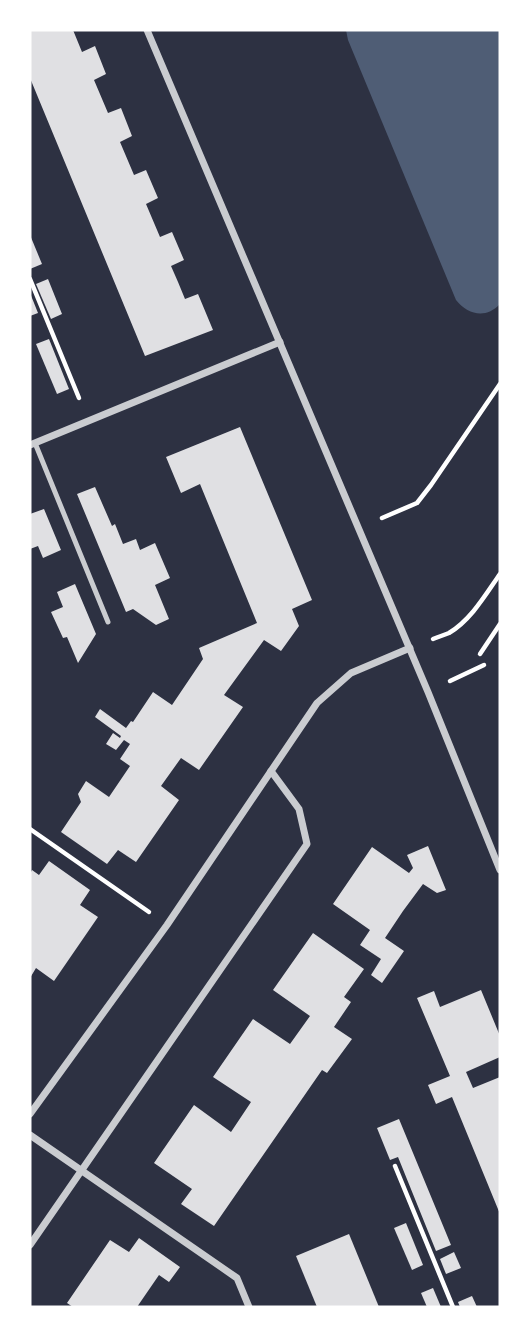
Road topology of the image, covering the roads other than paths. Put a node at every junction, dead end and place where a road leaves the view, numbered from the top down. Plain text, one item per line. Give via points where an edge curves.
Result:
1 (147, 30) edge
2 (280, 342) junction
3 (32, 444) edge
4 (108, 622) dead end
5 (410, 649) junction
6 (271, 771) junction
7 (500, 870) edge
8 (30, 1114) edge
9 (30, 1135) edge
10 (81, 1171) junction
11 (30, 1245) edge
12 (249, 1307) edge

1 - 2 street
2 - 3 street
2 - 5 street
3 - 4 lane
5 - 6 street via 351,673 317,703
5 - 7 street
6 - 8 street
6 - 10 street via 299,809 307,844
9 - 10 street
10 - 11 street
10 - 12 street via 237,1278

